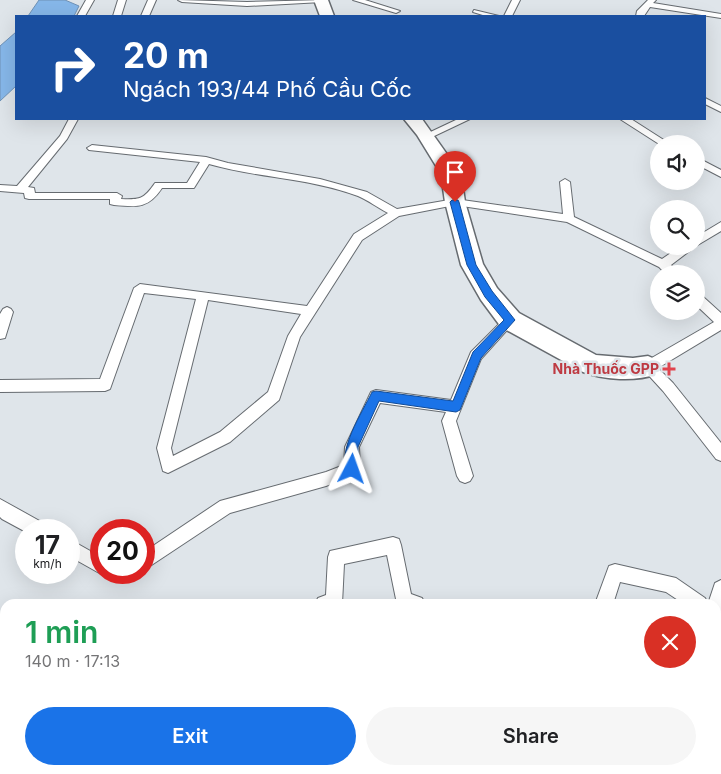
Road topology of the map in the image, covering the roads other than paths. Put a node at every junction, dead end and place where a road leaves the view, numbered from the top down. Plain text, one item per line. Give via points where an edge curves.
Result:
1 (90, 0) edge
2 (122, 0) edge
3 (152, 0) edge
4 (182, 0) edge
5 (321, 0) edge
6 (357, 0) edge
7 (516, 0) edge
8 (649, 2) edge
9 (396, 11) dead end
10 (477, 11) edge
11 (81, 15) edge
12 (117, 15) edge
13 (145, 15) edge
14 (327, 15) edge
15 (491, 15) edge
16 (508, 15) edge
17 (640, 15) edge
18 (721, 16) edge
19 (706, 102) edge
20 (721, 109) edge
21 (72, 120) edge
22 (414, 120) edge
23 (463, 120) edge
24 (627, 120) edge
25 (651, 135) edge
26 (427, 136) junction
27 (92, 148) dead end
28 (206, 160) junction
29 (705, 165) edge
30 (721, 174) edge
31 (565, 182) dead end
32 (0, 188) edge
33 (20, 189) junction
34 (455, 202) junction
35 (396, 213) junction
36 (569, 219) junction
37 (721, 226) edge
38 (705, 236) edge
39 (676, 255) edge
40 (663, 264) joint
41 (203, 295) junction
42 (705, 306) edge
43 (310, 311) junction
44 (7, 312) dead end
45 (510, 320) junction
46 (721, 323) edge
47 (0, 334) edge
48 (648, 367) junction
49 (0, 386) edge
50 (456, 407) junction
51 (721, 454) edge
52 (465, 476) dead end
53 (0, 507) edge
54 (19, 519) edge
55 (155, 554) edge
56 (334, 599) edge
57 (404, 599) edge
58 (606, 599) edge
59 (692, 599) edge

1 - 11 lane
2 - 12 lane
3 - 13 lane
4 - 5 lane via 247,4
5 - 14 street
6 - 9 lane
7 - 16 lane
8 - 17 lane
8 - 18 lane
10 - 15 lane
19 - 20 lane
21 - 33 lane via 64,137
22 - 26 street
23 - 26 lane
24 - 25 lane
26 - 34 street via 450,174
27 - 28 lane
28 - 33 lane via 190,186 159,185 144,203 114,202 117,196 29,196 30,190
28 - 35 lane via 320,182 363,194
29 - 30 lane
31 - 36 lane
32 - 33 lane
34 - 35 lane
34 - 36 lane
34 - 45 street via 472,265
35 - 43 lane via 358,237
36 - 40 lane
37 - 38 lane
39 - 40 lane
41 - 43 lane
41 - 43 lane via 164,448 168,466 225,437 274,396 294,336
41 - 49 lane via 140,288 105,385
42 - 46 lane
44 - 47 lane
45 - 48 street via 592,365 633,369
45 - 50 lane via 476,356
46 - 48 lane
48 - 51 lane via 668,386
50 - 52 lane via 450,421
50 - 55 lane via 376,396 352,447 352,469 226,506
53 - 54 lane
56 - 57 lane via 336,557 393,545
58 - 59 lane via 615,572 670,584

